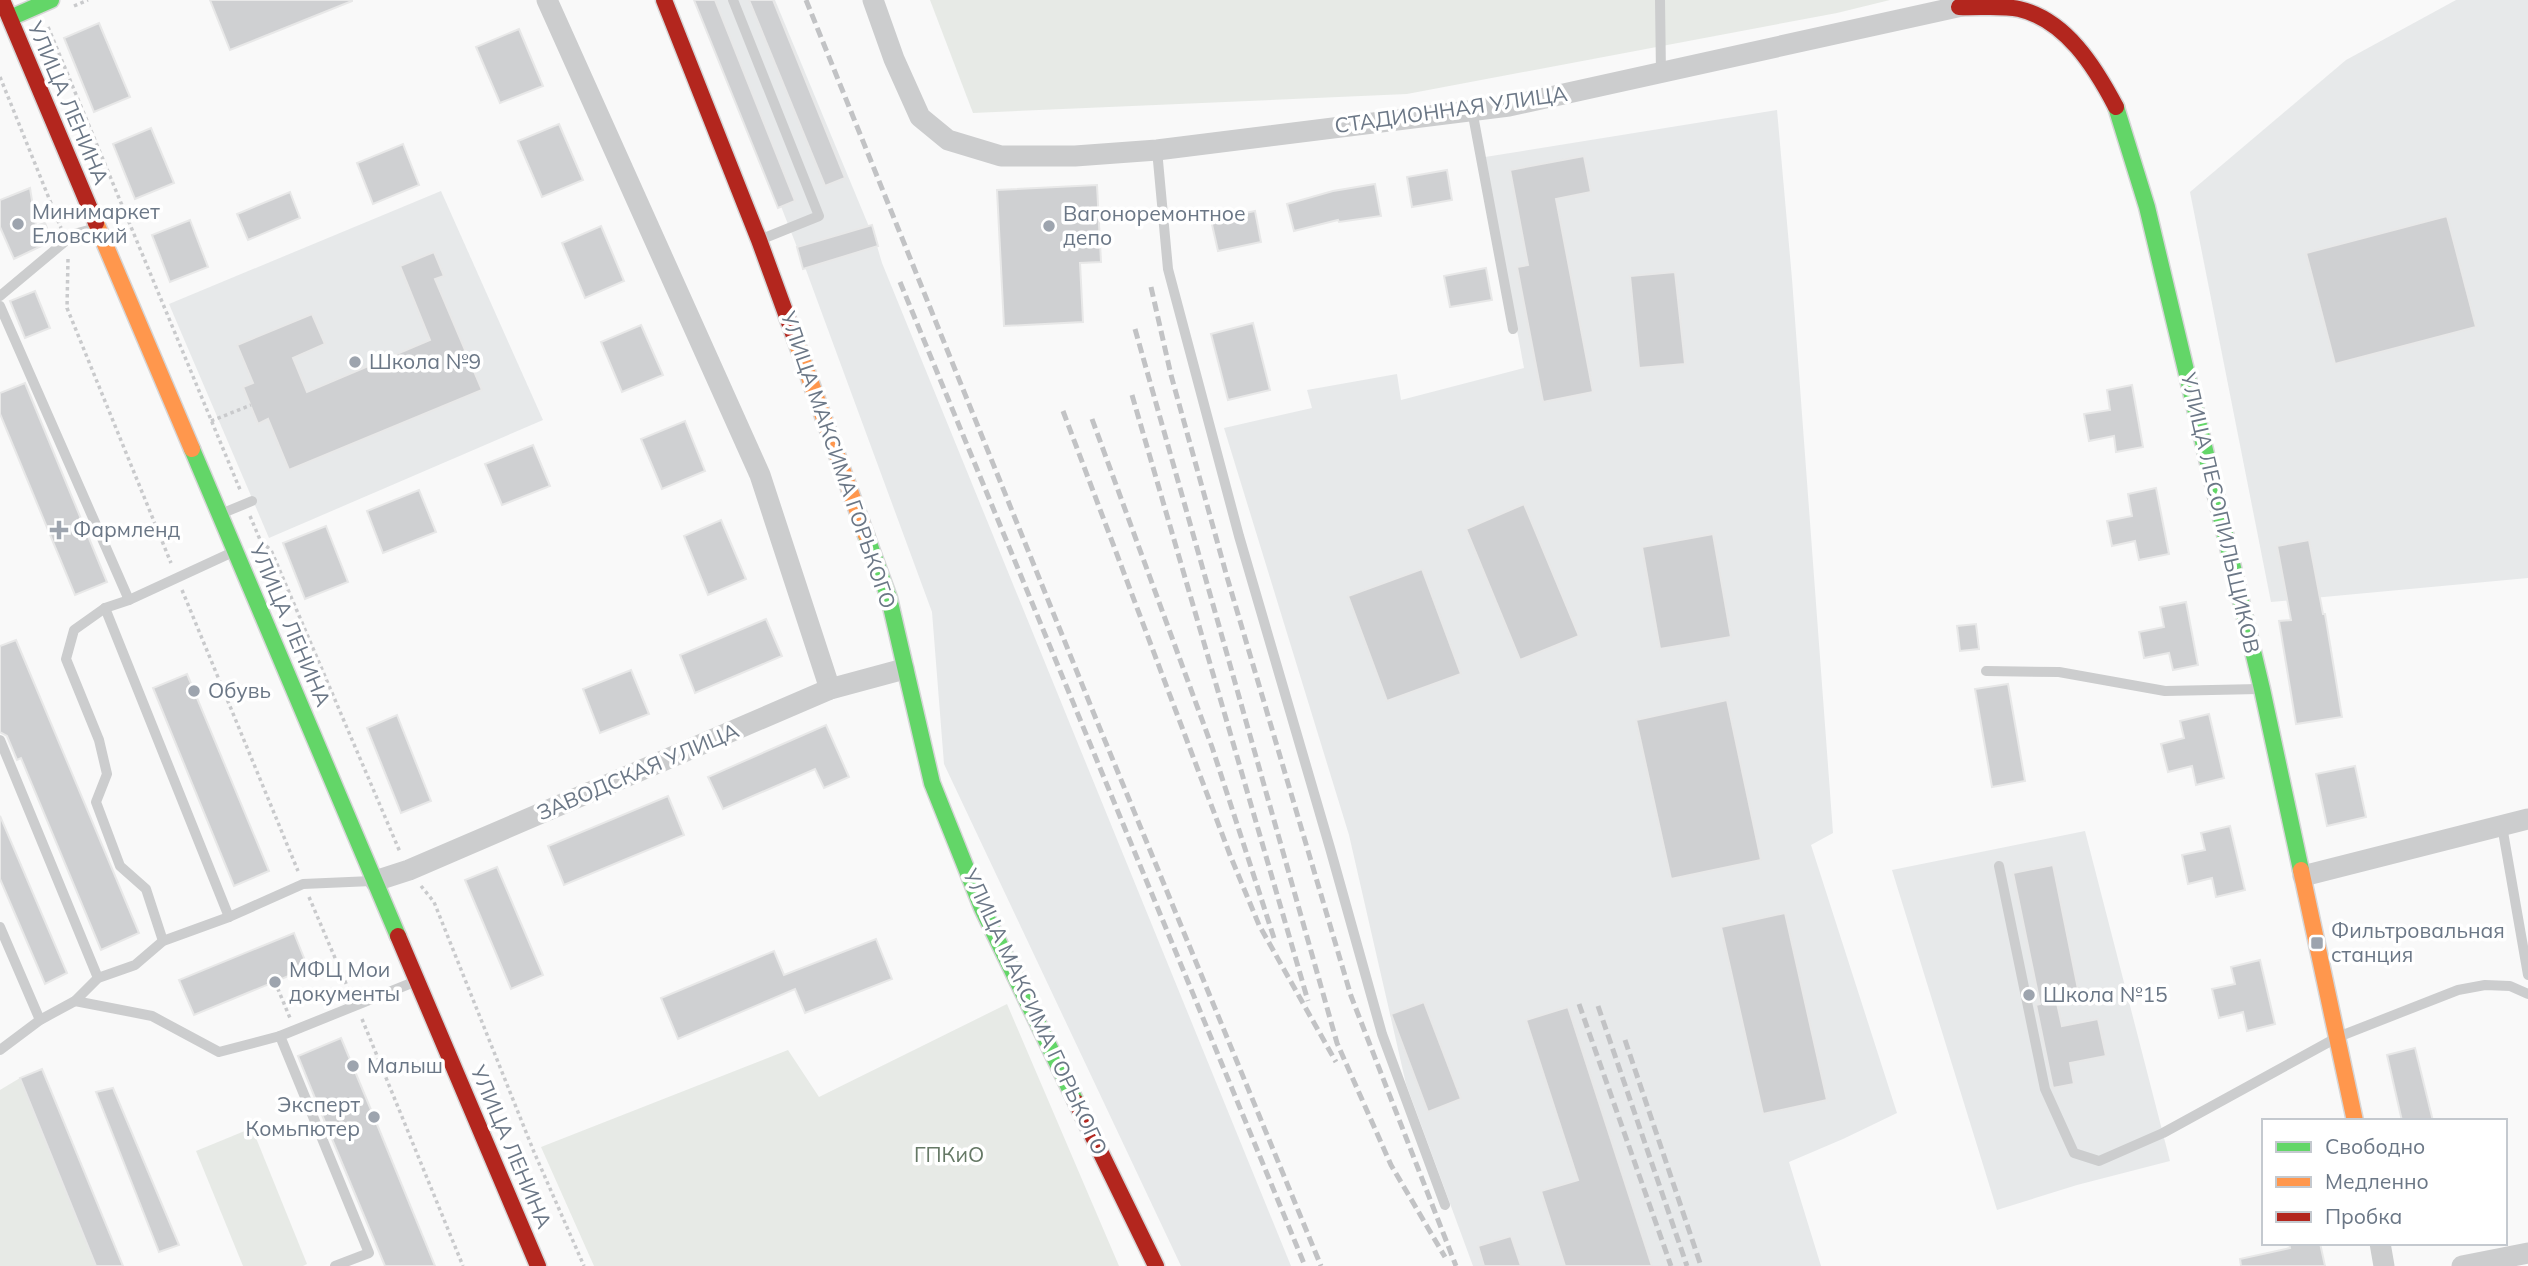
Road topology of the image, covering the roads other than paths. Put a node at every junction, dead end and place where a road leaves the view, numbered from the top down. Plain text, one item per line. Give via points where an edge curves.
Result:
1 (2, 0) edge
2 (547, 0) edge
3 (664, 0) edge
4 (733, 0) edge
5 (873, 0) edge
6 (1660, 0) edge
7 (1985, 0) edge
8 (45, 3) edge
9 (1959, 7) junction
10 (10, 18) junction
11 (1661, 74) junction
12 (1472, 110) junction
13 (1157, 150) junction
14 (99, 228) junction
15 (759, 240) junction
16 (0, 296) edge
17 (0, 306) edge
18 (1513, 330) dead end
19 (249, 503) road end
20 (220, 514) junction
21 (236, 551) junction
22 (129, 600) junction
23 (105, 608) junction
24 (904, 669) junction
25 (1986, 671) dead end
26 (831, 689) junction
27 (2262, 689) junction
28 (0, 740) edge
29 (2528, 819) edge
30 (2502, 826) junction
31 (1999, 866) dead end
32 (2303, 876) junction
33 (375, 881) junction
34 (229, 917) junction
35 (0, 927) edge
36 (163, 940) junction
37 (2528, 975) edge
38 (98, 978) junction
39 (419, 980) junction
40 (2528, 993) edge
41 (75, 1000) junction
42 (40, 1020) junction
43 (281, 1036) junction
44 (2338, 1037) junction
45 (0, 1051) edge
46 (2355, 1119) edge
47 (1445, 1205) dead end
48 (2380, 1245) edge
49 (2528, 1253) edge
50 (335, 1266) edge
51 (538, 1266) edge
52 (1156, 1266) edge
53 (2384, 1266) edge
54 (2462, 1266) edge

1 - 10 street, УЛИЦА ЛЕНИНА
2 - 26 street via 760,475
3 - 15 street, УЛИЦА МАКСИМА ГОРЬКОГО
4 - 15 lane via 819,216
5 - 13 street, СТАДИОННАЯ УЛИЦА via 920,117 948,140 1001,156
6 - 11 lane
7 - 9 street, СТАДИОННАЯ УЛИЦА
8 - 10 street
9 - 11 street, СТАДИОННАЯ УЛИЦА
9 - 27 street, УЛИЦА ЛЕСОПИЛЬЩИКОВ via 2019,9 2057,26 2103,82 2116,107 2147,206
10 - 14 street, УЛИЦА ЛЕНИНА
11 - 12 street, СТАДИОННАЯ УЛИЦА
12 - 13 street, СТАДИОННАЯ УЛИЦА
12 - 18 lane
13 - 47 lane via 1168,269 1239,536 1382,1034
14 - 16 lane via 74,234
14 - 20 street, УЛИЦА ЛЕНИНА
15 - 24 street, УЛИЦА МАКСИМА ГОРЬКОГО via 889,598
17 - 22 lane
19 - 20 lane
20 - 21 street, УЛИЦА ЛЕНИНА
21 - 22 lane
21 - 33 street, УЛИЦА ЛЕНИНА
22 - 23 lane
23 - 34 lane
23 - 36 lane via 74,630 66,659 99,740 107,774 96,802 120,866 146,889
24 - 26 street, ЗАВОДСКАЯ УЛИЦА
24 - 52 street, УЛИЦА МАКСИМА ГОРЬКОГО via 932,783 982,908
25 - 27 lane via 2060,672 2165,691
26 - 33 street, ЗАВОДСКАЯ УЛИЦА
27 - 32 street, УЛИЦА ЛЕСОПИЛЬЩИКОВ
28 - 38 lane
29 - 30 street
30 - 32 street
30 - 37 lane
31 - 44 lane via 2045,1089 2074,1153 2099,1161 2141,1143
32 - 44 street, УЛИЦА ЛЕСОПИЛЬЩИКОВ
33 - 34 lane via 303,884
33 - 39 street, УЛИЦА ЛЕНИНА
34 - 36 lane
35 - 42 lane
36 - 38 lane via 135,965
38 - 41 lane
39 - 43 lane
39 - 51 street, УЛИЦА ЛЕНИНА
40 - 44 lane via 2510,986 2458,990
41 - 42 lane
41 - 43 lane via 152,1016 219,1052
42 - 45 lane
43 - 50 lane via 369,1252
44 - 46 street, УЛИЦА ЛЕСОПИЛЬЩИКОВ
48 - 53 street
49 - 54 street

